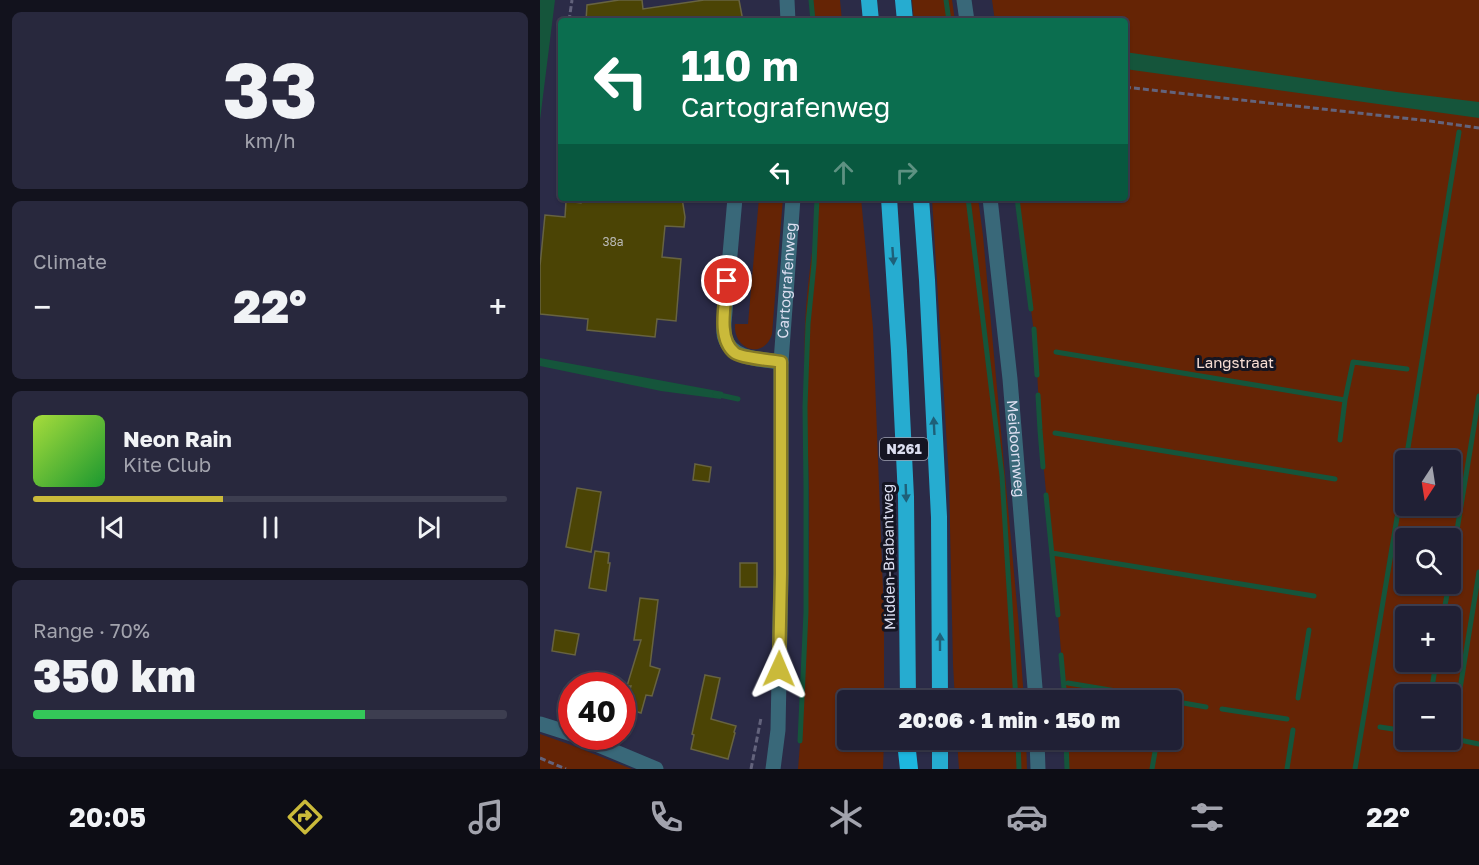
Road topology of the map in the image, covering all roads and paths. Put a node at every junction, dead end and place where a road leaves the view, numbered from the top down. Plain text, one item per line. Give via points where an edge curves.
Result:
1 (572, 0) edge
2 (786, 0) edge
3 (869, 0) edge
4 (903, 0) edge
5 (964, 0) edge
6 (569, 18) edge
7 (788, 18) edge
8 (872, 18) edge
9 (905, 18) edge
10 (967, 18) edge
11 (1128, 87) edge
12 (1479, 128) edge
13 (735, 201) edge
14 (794, 201) edge
15 (889, 201) edge
16 (921, 201) edge
17 (990, 201) edge
18 (781, 362) junction
19 (908, 690) edge
20 (940, 690) edge
21 (1035, 690) edge
22 (540, 724) edge
23 (558, 730) edge
24 (611, 750) edge
25 (940, 750) edge
26 (1037, 750) edge
27 (540, 758) edge
28 (566, 769) edge
29 (656, 769) edge
30 (773, 769) edge
31 (940, 769) edge
32 (1038, 769) edge

1 - 6 path
2 - 7 street
3 - 8 highway
4 - 9 highway
5 - 10 street
11 - 12 path
13 - 18 street via 723,323 725,339 735,353
14 - 18 street, Cartografenweg
15 -> 19 highway, Midden-Brabantweg / N261 via 906,497
20 -> 16 highway, N261 via 939,516
17 - 21 street, Meidoornweg via 1010,379
18 - 30 street, Cartografenweg via 778,730
22 - 23 street
24 - 29 street
25 - 31 highway
26 - 32 street
27 - 28 path

